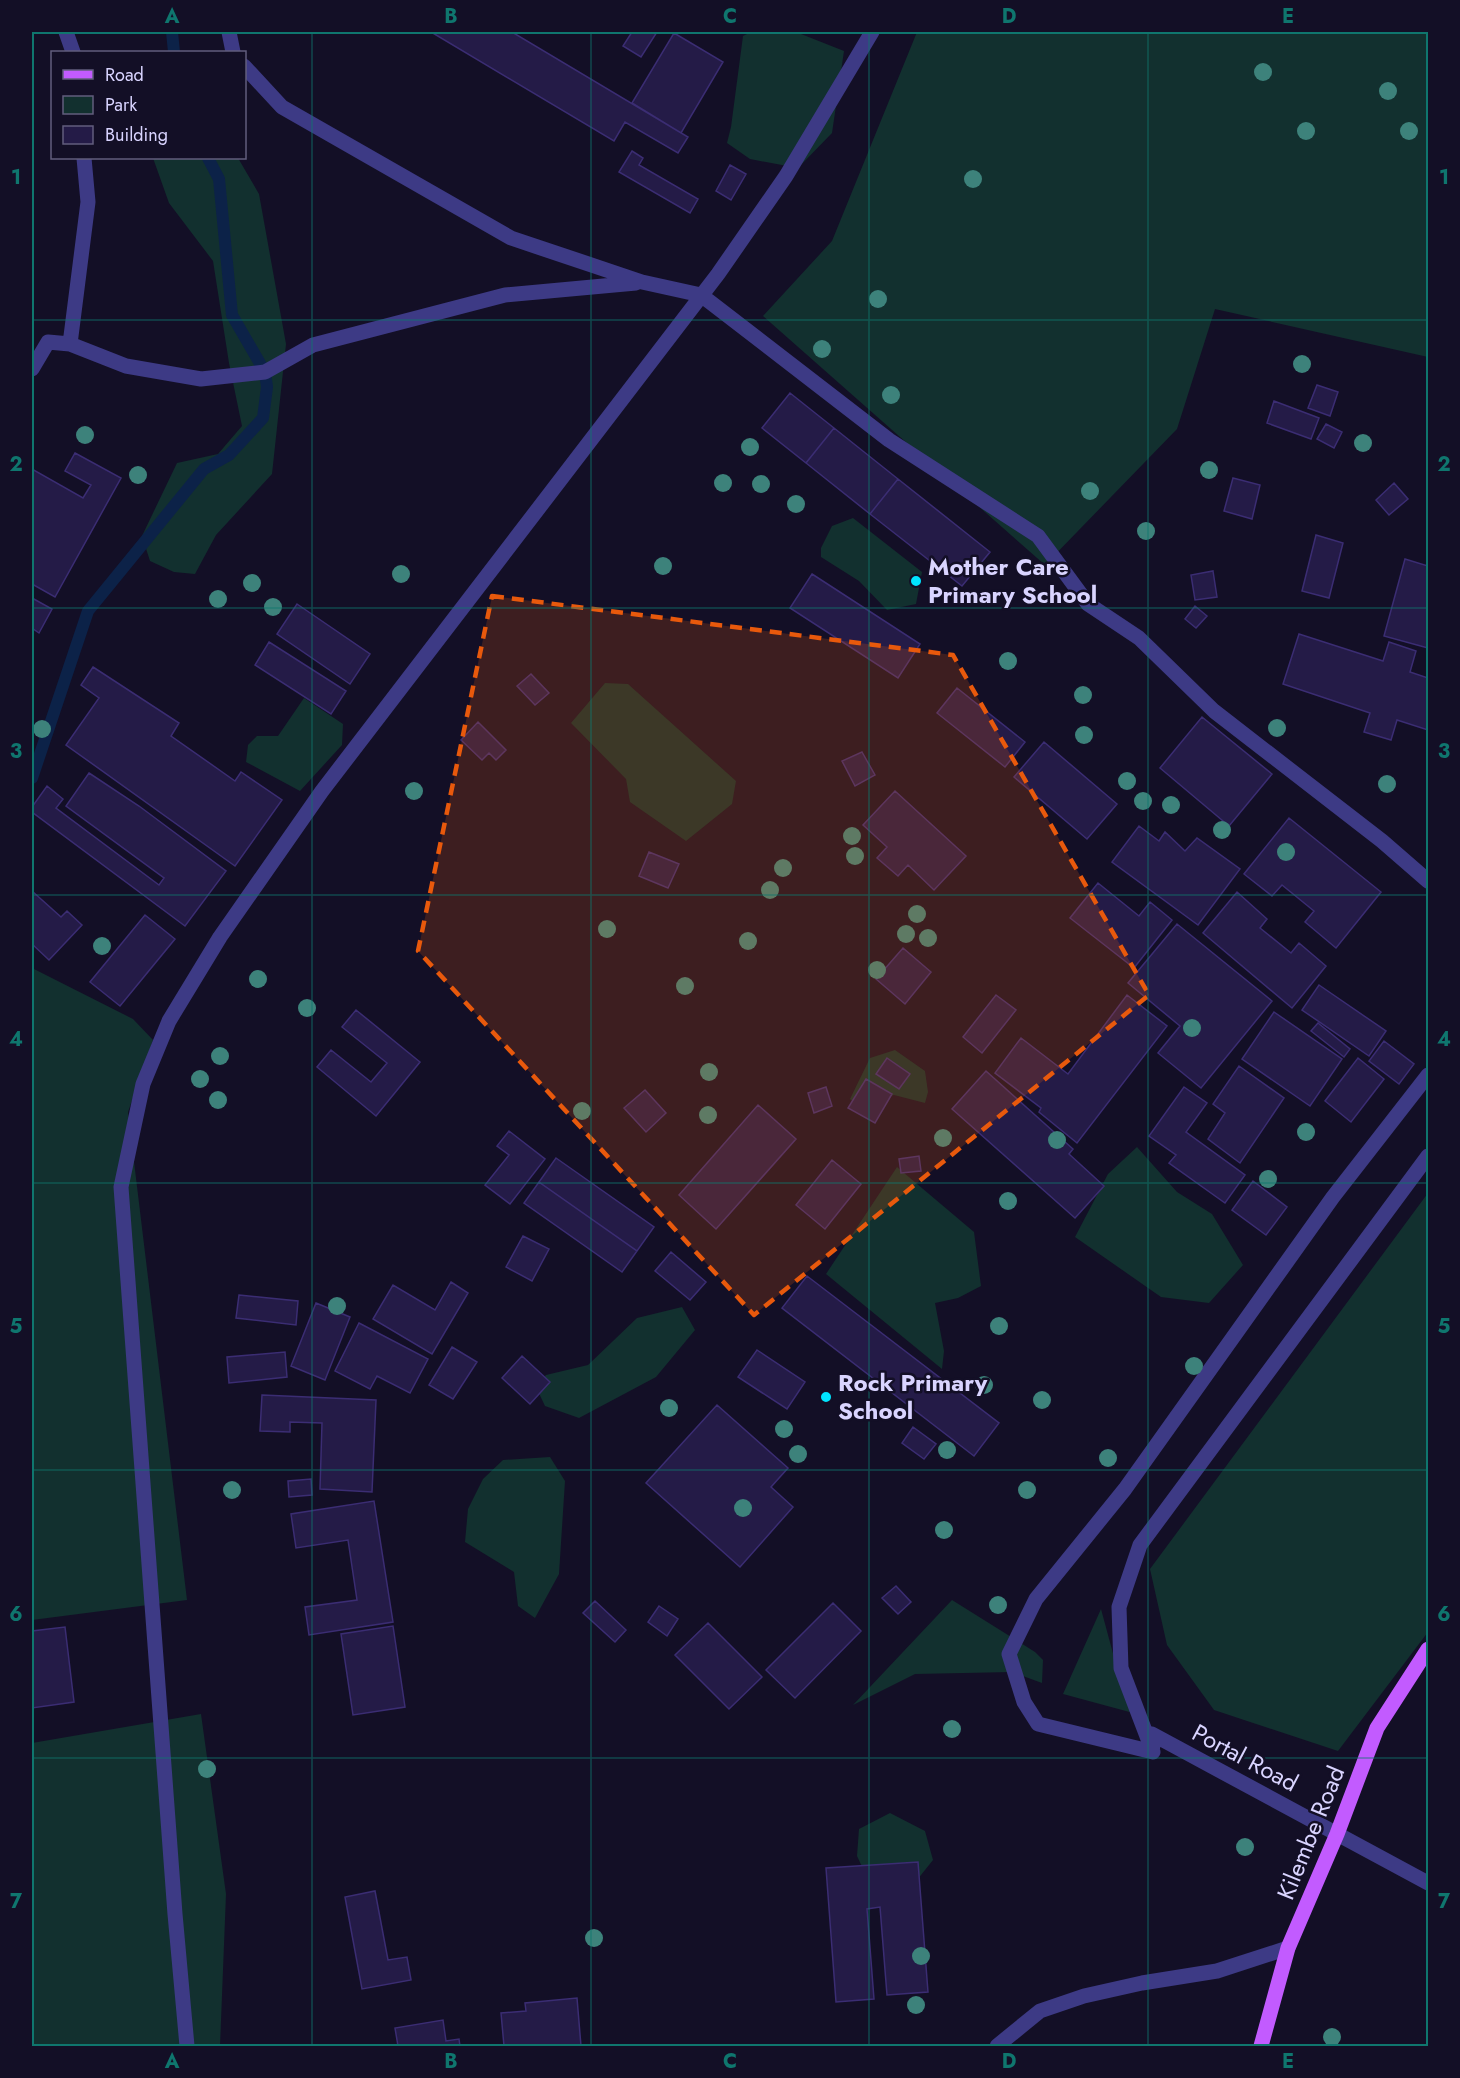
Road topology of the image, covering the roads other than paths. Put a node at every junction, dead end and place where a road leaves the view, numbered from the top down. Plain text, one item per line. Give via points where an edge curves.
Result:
1 (66, 32) edge
2 (229, 32) edge
3 (872, 32) edge
4 (73, 51) edge
5 (233, 51) edge
6 (246, 68) edge
7 (84, 159) edge
8 (642, 282) junction
9 (701, 295) junction
10 (70, 344) junction
11 (32, 369) edge
12 (1428, 881) edge
13 (1428, 1075) edge
14 (1428, 1156) edge
15 (1428, 1649) edge
16 (1154, 1752) junction
17 (1337, 1834) junction
18 (1428, 1883) edge
19 (1288, 1948) junction
20 (187, 2046) edge
21 (997, 2046) edge
22 (1261, 2046) edge

1 - 4 street
2 - 5 street
3 - 9 street via 786,176
6 - 8 street via 282,107 511,238
7 - 10 street via 88,202
8 - 9 street
8 - 10 street via 505,295 313,345 265,372 223,377 201,379 126,366
9 - 12 street via 890,440 1038,536 1088,604 1139,638 1214,711
9 - 20 street via 322,791 220,937 169,1021 143,1084 121,1187
10 - 11 street via 48,342
13 - 16 street via 1333,1197 1125,1489 1036,1599 1009,1653 1024,1702 1038,1724
14 - 16 street via 1140,1545 1119,1607 1121,1668
15 - 17 main road, Kilembe Road via 1377,1728
16 - 17 street, Portal Road via 1152,1734
17 - 18 street, Portal Road
17 - 19 main road, Kilembe Road
19 - 21 street via 1217,1971 1084,1996 1040,2012
19 - 22 main road, Kilembe Road

